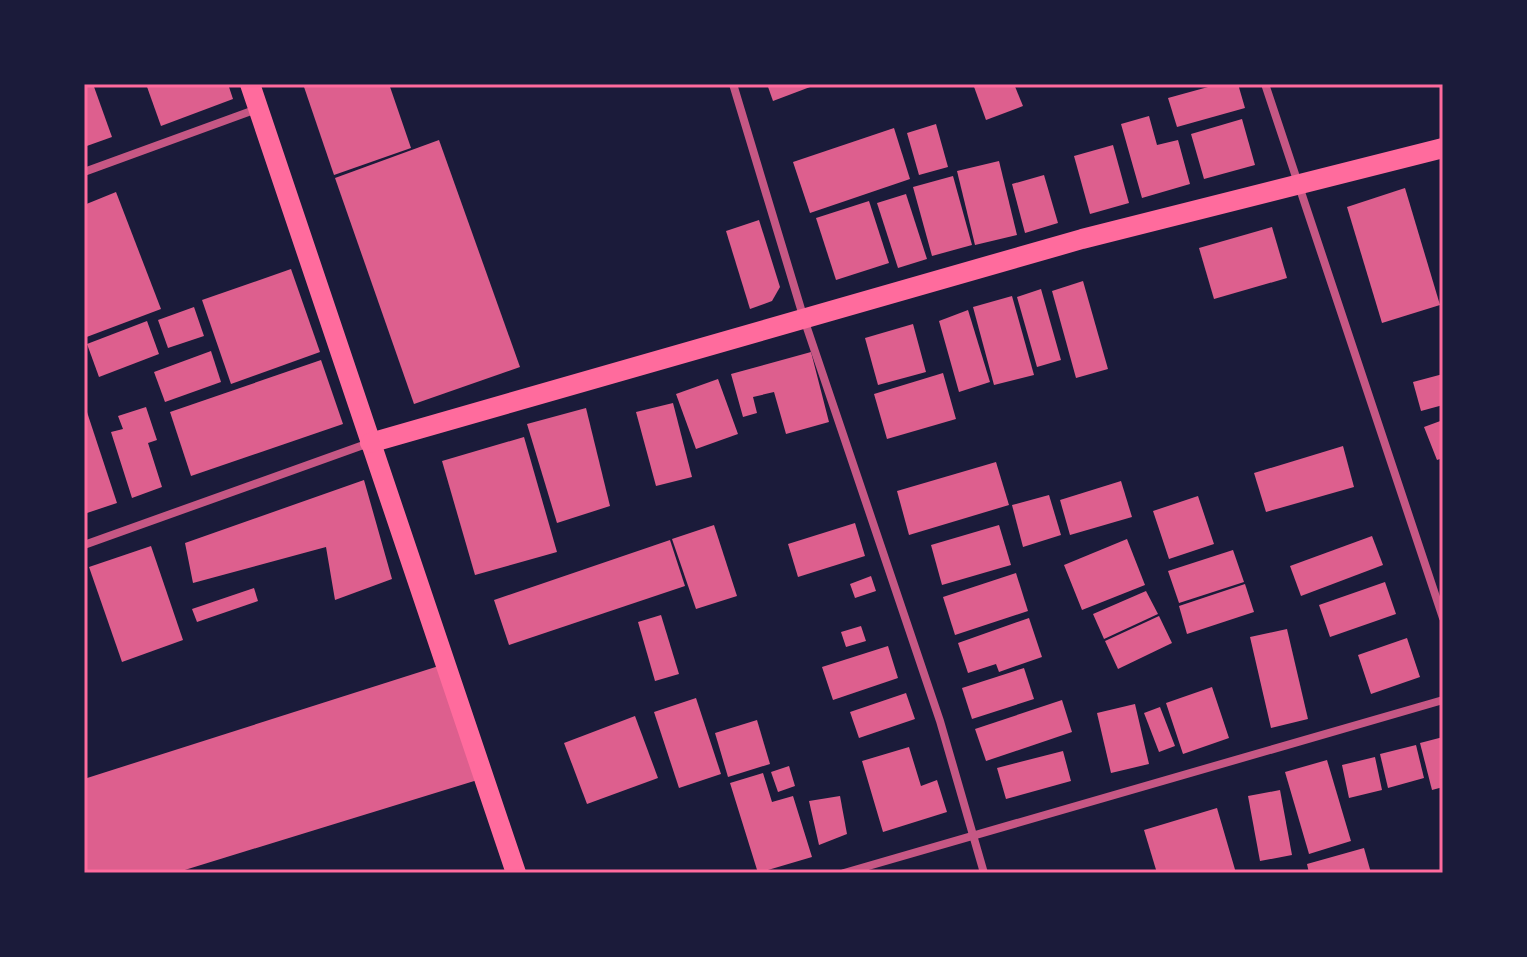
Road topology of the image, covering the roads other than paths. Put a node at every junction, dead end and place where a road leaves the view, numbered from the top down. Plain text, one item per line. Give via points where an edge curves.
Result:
1 (250, 84) edge
2 (733, 84) edge
3 (1265, 84) edge
4 (258, 109) junction
5 (1443, 148) edge
6 (84, 172) edge
7 (1297, 185) junction
8 (804, 319) junction
9 (370, 443) junction
10 (84, 545) edge
11 (1443, 618) edge
12 (1443, 700) edge
13 (972, 835) junction
14 (516, 873) edge
15 (844, 873) edge
16 (984, 873) edge

1 - 4 main road
2 - 8 street
3 - 7 street
4 - 6 street
4 - 9 main road
5 - 7 main road
7 - 8 main road via 1082,239
7 - 11 street
8 - 9 main road
8 - 13 street via 940,721
9 - 10 street
9 - 14 main road
12 - 13 street
13 - 15 street
13 - 16 street

